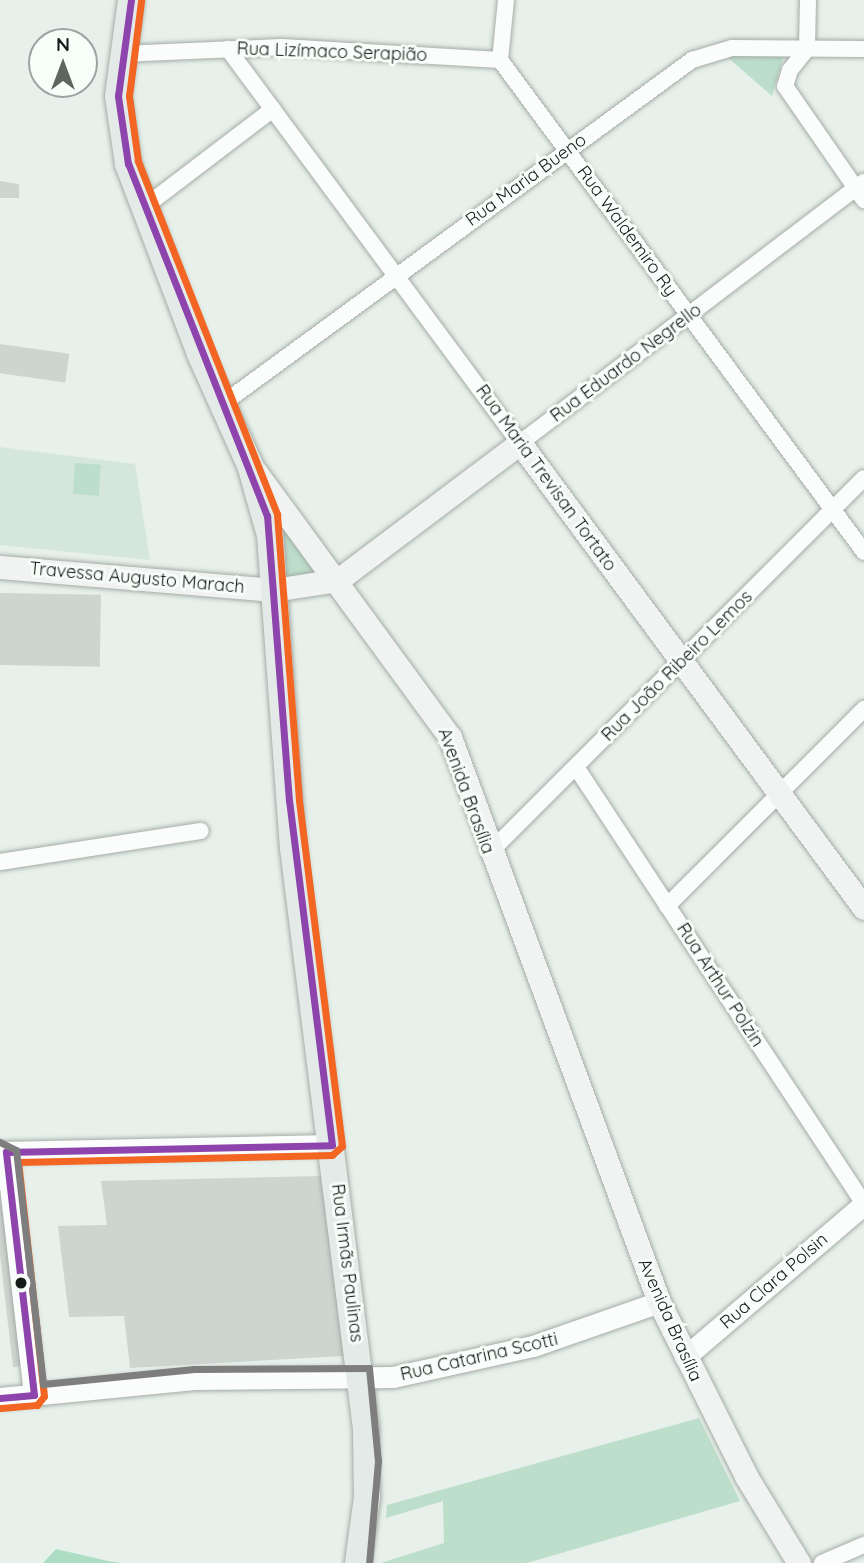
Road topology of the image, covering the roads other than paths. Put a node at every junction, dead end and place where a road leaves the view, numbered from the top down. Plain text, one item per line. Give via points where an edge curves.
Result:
1 (131, 0) edge
2 (506, 0) edge
3 (808, 0) edge
4 (228, 49) junction
5 (807, 49) junction
6 (864, 49) edge
7 (121, 54) junction
8 (500, 60) junction
9 (273, 109) junction
10 (567, 150) junction
11 (861, 190) edge
12 (143, 208) junction
13 (397, 276) junction
14 (689, 315) junction
15 (221, 405) junction
16 (520, 443) junction
17 (250, 465) junction
18 (864, 478) edge
19 (832, 510) junction
20 (864, 552) edge
21 (0, 567) edge
22 (338, 580) junction
23 (274, 590) junction
24 (681, 661) junction
25 (864, 709) edge
26 (576, 767) junction
27 (779, 793) junction
28 (201, 831) dead end
29 (489, 853) junction
30 (0, 862) edge
31 (667, 906) junction
32 (864, 908) edge
33 (332, 1146) junction
34 (3, 1152) edge
35 (864, 1204) edge
36 (659, 1301) junction
37 (685, 1357) junction
38 (361, 1375) junction
39 (34, 1395) junction
40 (2, 1398) edge
41 (864, 1545) edge
42 (358, 1563) edge
43 (799, 1563) edge
44 (822, 1563) edge

1 - 7 main road, Avenida Brasília
2 - 8 street
3 - 5 street
4 - 7 street, Rua Lizímaco Serapião
4 - 8 street, Rua Lizímaco Serapião
4 - 9 street, Rua Maria Trevisan Tortato
5 - 6 street, Rua Maria Bueno
5 - 10 street, Rua Maria Bueno via 706,53
5 - 11 street via 786,77 788,96
7 - 12 main road, Avenida Brasília via 120,119
8 - 10 street, Rua Waldemiro Ry
9 - 12 street
9 - 13 street, Rua Maria Trevisan Tortato
10 - 13 street, Rua Maria Bueno
10 - 14 street, Rua Waldemiro Ry
11 - 14 street, Rua Eduardo Negrello
12 - 15 main road, Avenida Brasília
13 - 15 street, Rua Maria Bueno
13 - 16 street, Rua Maria Trevisan Tortato
14 - 16 street, Rua Eduardo Negrello
14 - 19 street, Rua Waldemiro Ry
15 - 17 main road, Avenida Brasília
16 - 22 main road, Rua Eduardo Negrello
16 - 24 main road, Rua Maria Trevisan Tortato
17 - 22 main road, Avenida Brasília
17 - 23 main road, Rua Irmãs Paulinas via 267,516
18 - 19 street, Rua João Ribeiro Lemos
19 - 20 street, Rua Waldemiro Ry
19 - 24 street, Rua João Ribeiro Lemos
21 - 23 main road, Travessa Augusto Marach
22 - 23 main road, Rua Eduardo Negrello
22 - 29 main road, Avenida Brasília via 450,737
23 - 33 main road, Rua Irmãs Paulinas via 289,801
24 - 26 street, Rua João Ribeiro Lemos
24 - 27 main road, Rua Maria Trevisan Tortato
25 - 27 street
26 - 29 street, Rua João Ribeiro Lemos
26 - 31 street, Rua Arthur Polzin
27 - 31 street
27 - 32 main road, Rua Maria Trevisan Tortato
28 - 30 street
29 - 36 main road, Avenida Brasília
31 - 35 street, Rua Arthur Polzin
33 - 34 street
33 - 38 main road, Rua Irmãs Paulinas
34 - 39 street
35 - 37 street, Rua Clara Polsin
36 - 37 main road, Avenida Brasília
36 - 38 street, Rua Catarina Scotti via 533,1346 393,1377
37 - 43 main road, Avenida Brasília
38 - 39 street, Rua Catarina Scotti via 194,1379
38 - 42 main road, Rua Irmãs Paulinas via 368,1461
39 - 40 street, Rua Catarina Scotti
41 - 44 street

